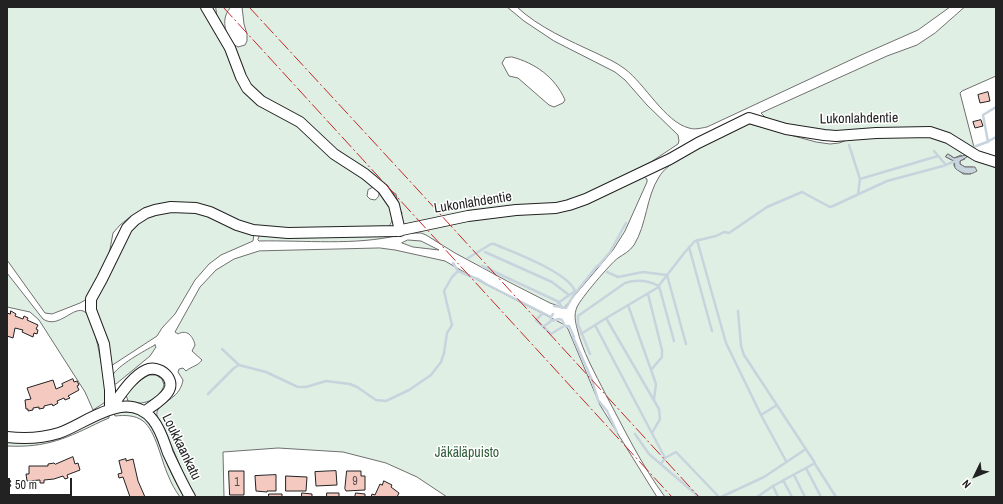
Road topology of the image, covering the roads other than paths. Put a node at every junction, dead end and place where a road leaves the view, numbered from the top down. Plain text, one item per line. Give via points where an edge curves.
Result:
1 (206, 7) edge
2 (996, 161) edge
3 (400, 231) junction
4 (110, 409) junction
5 (144, 412) junction
6 (7, 437) edge
7 (190, 497) edge

1 - 3 street via 230,48 247,88 261,100 296,119 334,154 383,189 394,205
2 - 3 street, Lukonlahdentie via 977,156 948,138 930,132 836,136 786,129 749,118 576,203 556,208 455,218
3 - 4 street, Lukonlahdentie via 264,232 237,225 203,209 190,207 161,208 140,217 123,234 90,302 104,344
4 - 5 street via 119,407
4 - 5 street via 136,378 147,370 156,369 168,377 170,388 165,396
4 - 6 street via 58,433 36,437
5 - 7 street, Loukkaankatu via 157,426

